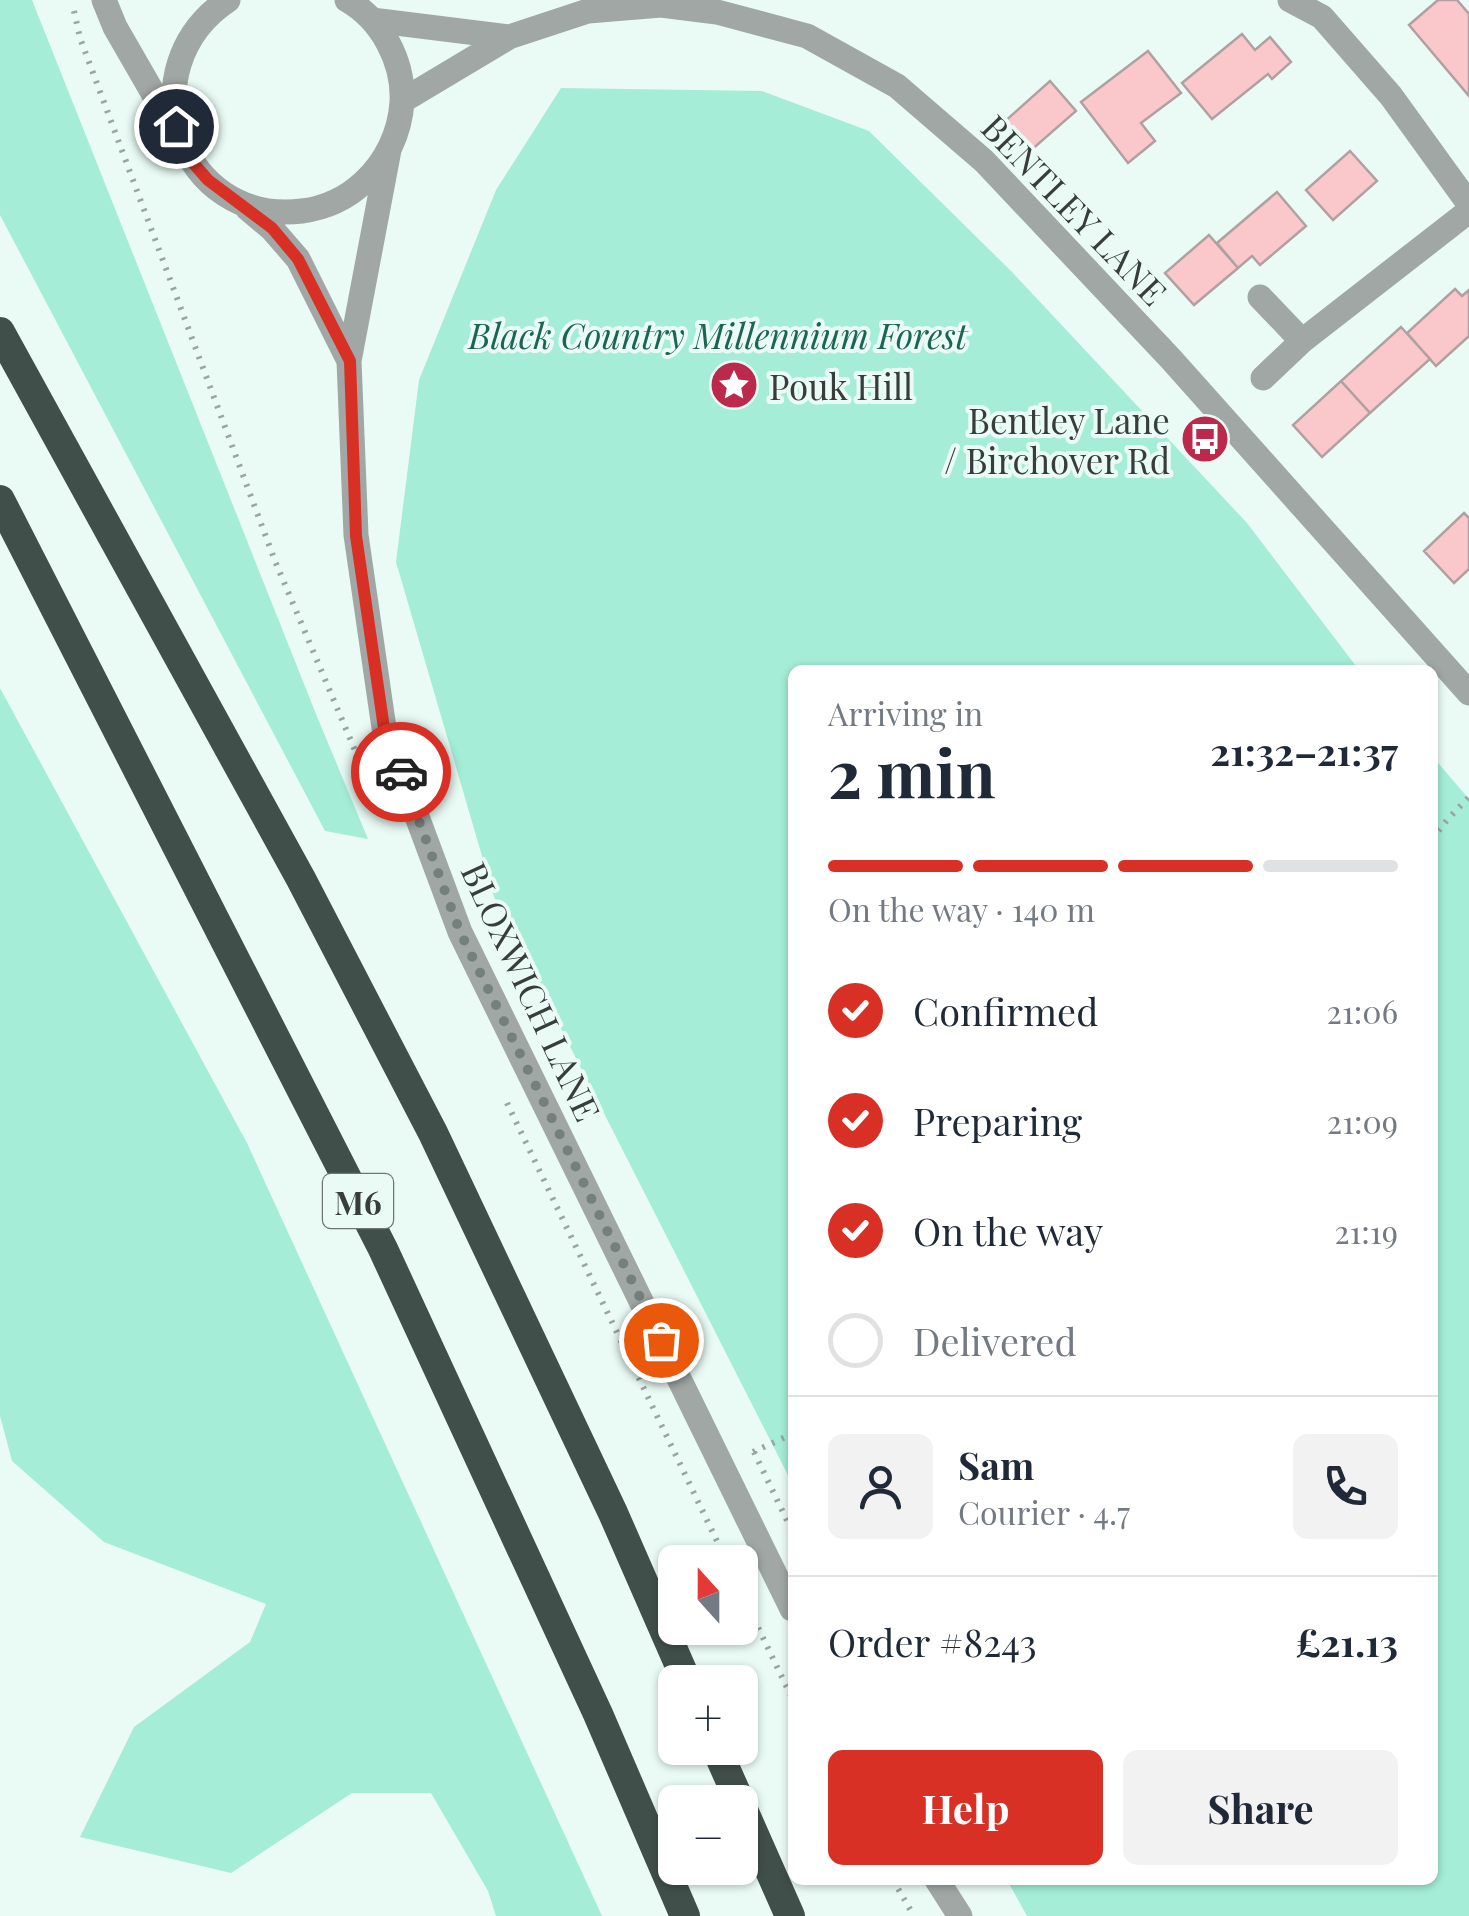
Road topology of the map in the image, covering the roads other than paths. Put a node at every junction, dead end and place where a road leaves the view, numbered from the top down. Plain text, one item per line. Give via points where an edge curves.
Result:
1 (104, 0) edge
2 (228, 0) edge
3 (1294, 0) edge
4 (356, 6) edge
5 (718, 6) edge
6 (509, 37) junction
7 (402, 101) junction
8 (184, 148) junction
9 (389, 150) junction
10 (238, 201) junction
11 (1469, 208) edge
12 (1260, 297) dead end
13 (0, 332) edge
14 (1302, 341) junction
15 (350, 361) junction
16 (1262, 378) dead end
17 (0, 500) edge
18 (1467, 687) edge
19 (788, 1601) edge
20 (679, 1665) edge
21 (758, 1844) edge
22 (940, 1885) edge
23 (685, 1916) edge
24 (790, 1916) edge
25 (960, 1916) edge

1 - 8 street
2 - 8 street via 200,23 179,61 173,107
3 - 11 street via 1322,17 1391,96
4 - 6 street, BENTLEY LANE
4 - 7 street via 392,52
5 - 6 street, BENTLEY LANE via 588,11
5 - 18 street, BENTLEY LANE via 806,36 896,86 984,160
6 - 7 street, BENTLEY LANE
7 - 9 street, BLOXWICH LANE
8 - 10 street, BLOXWICH LANE via 208,180
9 - 10 street via 359,186 331,203 291,212
9 - 15 street, BLOXWICH LANE
10 - 15 street, BLOXWICH LANE via 298,259
11 - 14 street
12 - 14 street
13 - 20 highway via 433,1134
14 - 16 street
15 - 19 street, BLOXWICH LANE via 356,536 384,728 460,932
17 - 23 highway, M6 via 383,1249
21 - 24 highway
22 - 25 street

